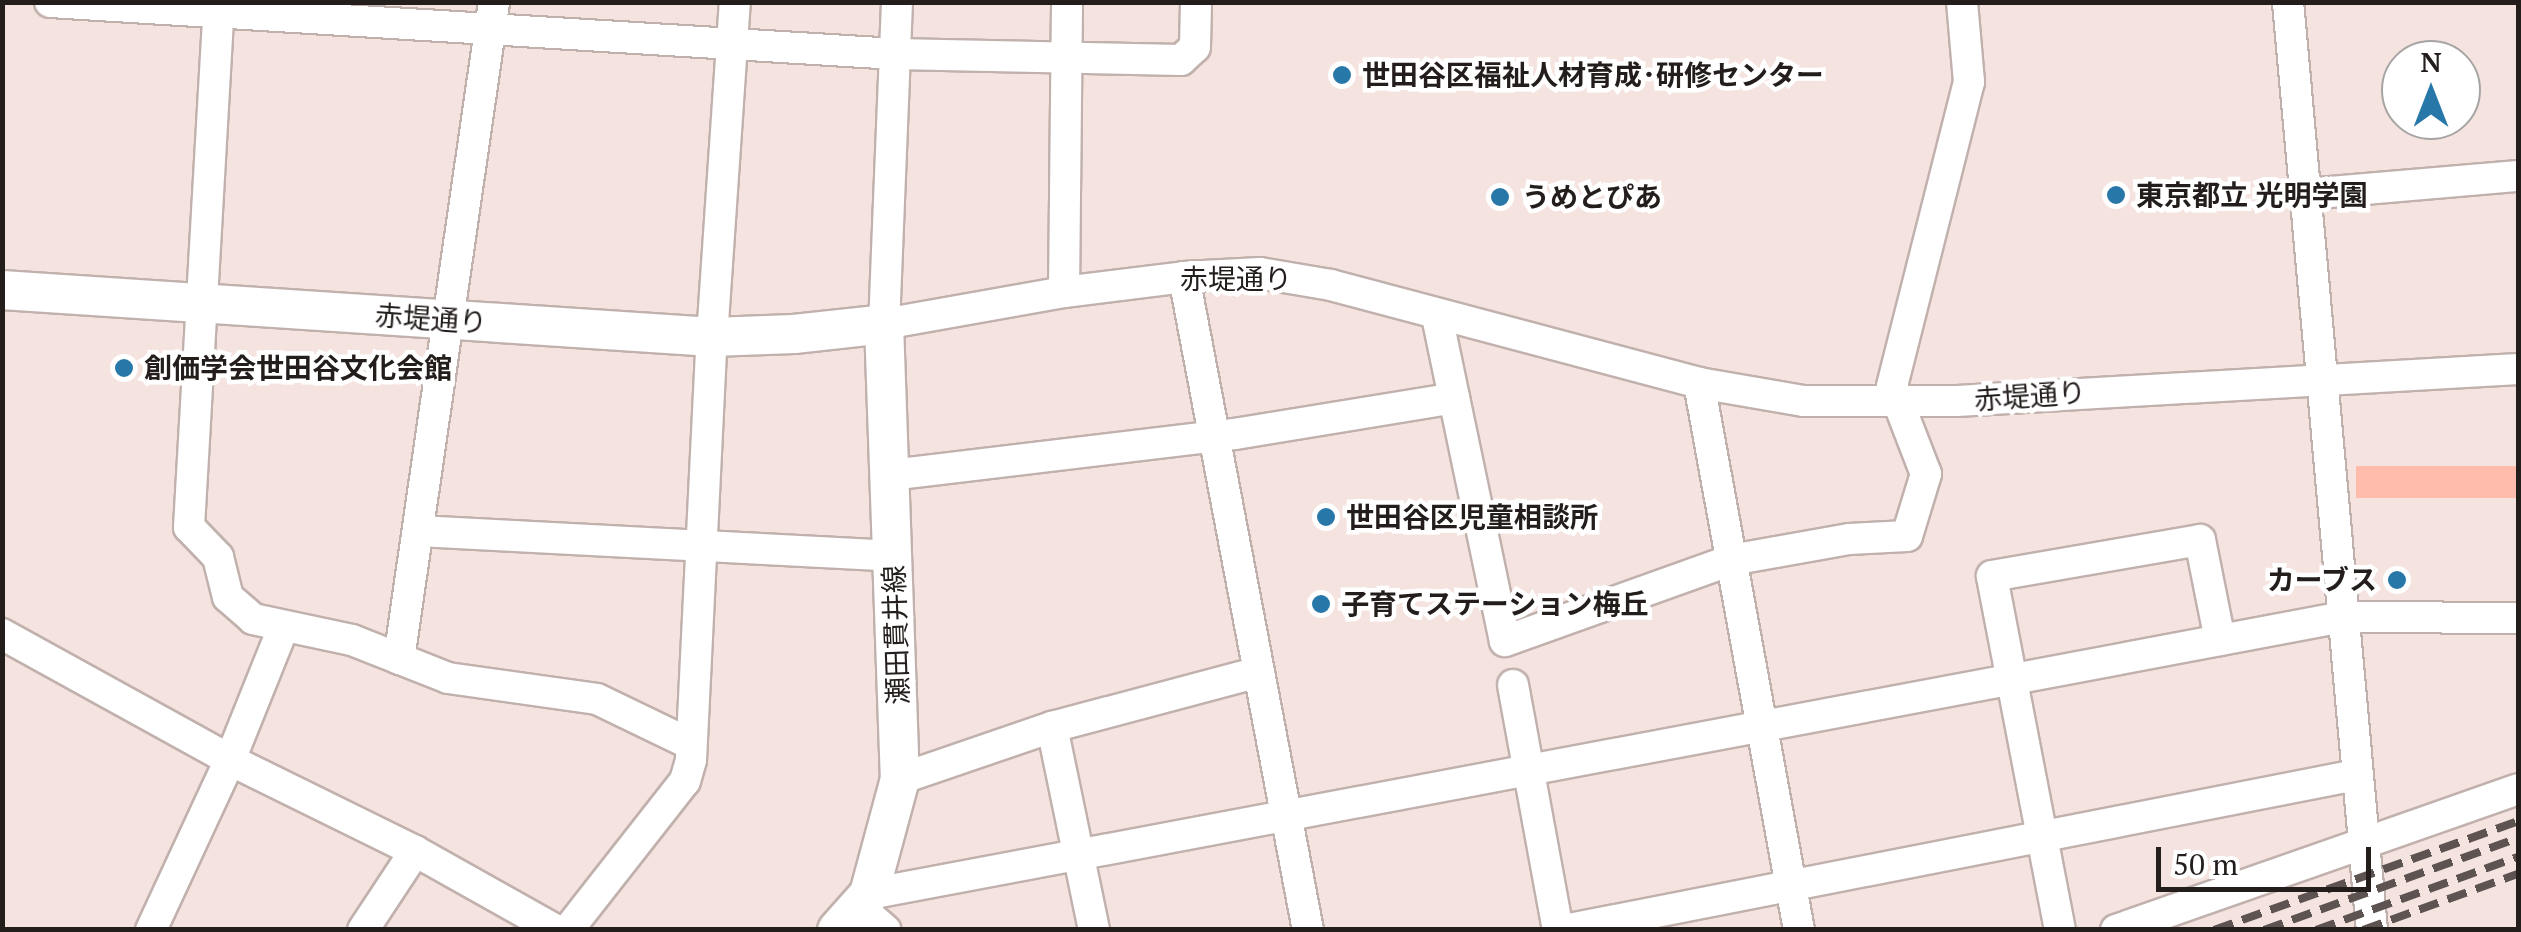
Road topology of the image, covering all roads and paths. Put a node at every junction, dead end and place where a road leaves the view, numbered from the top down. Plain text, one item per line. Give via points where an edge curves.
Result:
1 (50, 2) edge
2 (735, 2) edge
3 (897, 2) edge
4 (1068, 2) edge
5 (1196, 2) edge
6 (1962, 2) edge
7 (2288, 2) edge
8 (219, 8) edge
9 (492, 16) edge
10 (733, 44) junction
11 (896, 54) junction
12 (1066, 55) junction
13 (2518, 176) edge
14 (2306, 194) junction
15 (1184, 277) junction
16 (2, 290) edge
17 (1064, 292) junction
18 (200, 302) junction
19 (1437, 316) junction
20 (446, 320) junction
21 (884, 324) junction
22 (712, 336) junction
23 (2518, 369) edge
24 (2322, 377) junction
25 (1699, 383) junction
26 (1454, 398) junction
27 (1899, 402) junction
28 (1214, 436) junction
29 (890, 475) junction
30 (419, 530) junction
31 (703, 548) junction
32 (894, 556) junction
33 (1731, 560) junction
34 (2344, 616) junction
35 (2518, 618) edge
36 (284, 626) junction
37 (2, 634) edge
38 (2220, 640) junction
39 (399, 659) junction
40 (1259, 672) junction
41 (2012, 679) junction
42 (1513, 686) dead end
43 (1762, 726) junction
44 (1052, 727) junction
45 (690, 744) junction
46 (230, 760) junction
47 (1529, 770) junction
48 (2356, 775) junction
49 (900, 779) junction
50 (2518, 789) edge
51 (1286, 816) junction
52 (2042, 836) junction
53 (2364, 844) junction
54 (414, 851) junction
55 (1079, 855) junction
56 (1791, 885) junction
57 (862, 915) edge
58 (151, 930) edge
59 (362, 930) edge
60 (556, 930) edge
61 (568, 930) edge
62 (1094, 930) edge
63 (1308, 930) edge
64 (1561, 930) edge
65 (1799, 930) edge
66 (2060, 930) edge
67 (2116, 930) edge
68 (2372, 930) edge

1 - 8 street
2 - 10 street
3 - 11 street
4 - 12 street
5 - 12 street via 1194,48 1181,60
6 - 27 street via 1969,82 1893,373
7 - 14 street
8 - 9 street
8 - 18 street
9 - 10 street
9 - 20 street
10 - 11 street
10 - 22 street
11 - 12 street
11 - 21 street
12 - 17 street
13 - 14 street
14 - 24 street
15 - 17 street, 赤堤通り
15 - 19 street, 赤堤通り via 1293,276
15 - 28 street
16 - 18 main road, 赤堤通り
17 - 21 street, 赤堤通り
18 - 20 main road, 赤堤通り
18 - 36 street via 190,527 218,557 228,596 254,618
19 - 25 street, 赤堤通り
19 - 26 street
20 - 22 main road, 赤堤通り
20 - 30 street
21 - 22 main road, 赤堤通り
21 - 29 main road, 瀬田貫井線
22 - 31 street
23 - 24 street, 赤堤通り
24 - 27 street, 赤堤通り
24 - 34 street
25 - 27 street, 赤堤通り via 1804,400
25 - 33 street
26 - 28 street
26 - 33 street via 1504,641
27 - 33 street via 1926,474 1907,536
28 - 29 street
28 - 40 street
29 - 32 main road, 瀬田貫井線
30 - 31 street
30 - 39 street
31 - 32 street
31 - 45 street
32 - 49 main road, 瀬田貫井線
33 - 43 street
34 - 35 street
34 - 38 street
34 - 48 street
36 - 39 street via 352,640
36 - 46 street
37 - 46 street
38 - 41 street
38 - 41 street via 2200,540 1992,576
39 - 45 street via 448,678 598,699
40 - 44 street
40 - 51 street
41 - 43 street
41 - 52 street
42 - 47 street
43 - 47 street
43 - 56 street
44 - 49 street
44 - 55 street
45 - 61 street via 685,781
46 - 54 street
46 - 58 street
47 - 51 street
47 - 64 street
48 - 52 street
48 - 53 street
49 - 57 main road, 瀬田貫井線
50 - 53 street
51 - 55 street
51 - 63 street
52 - 56 street
52 - 66 street
53 - 67 street
53 - 68 street
54 - 59 street
54 - 60 street
55 - 57 street
55 - 62 street
56 - 64 street
56 - 65 street

